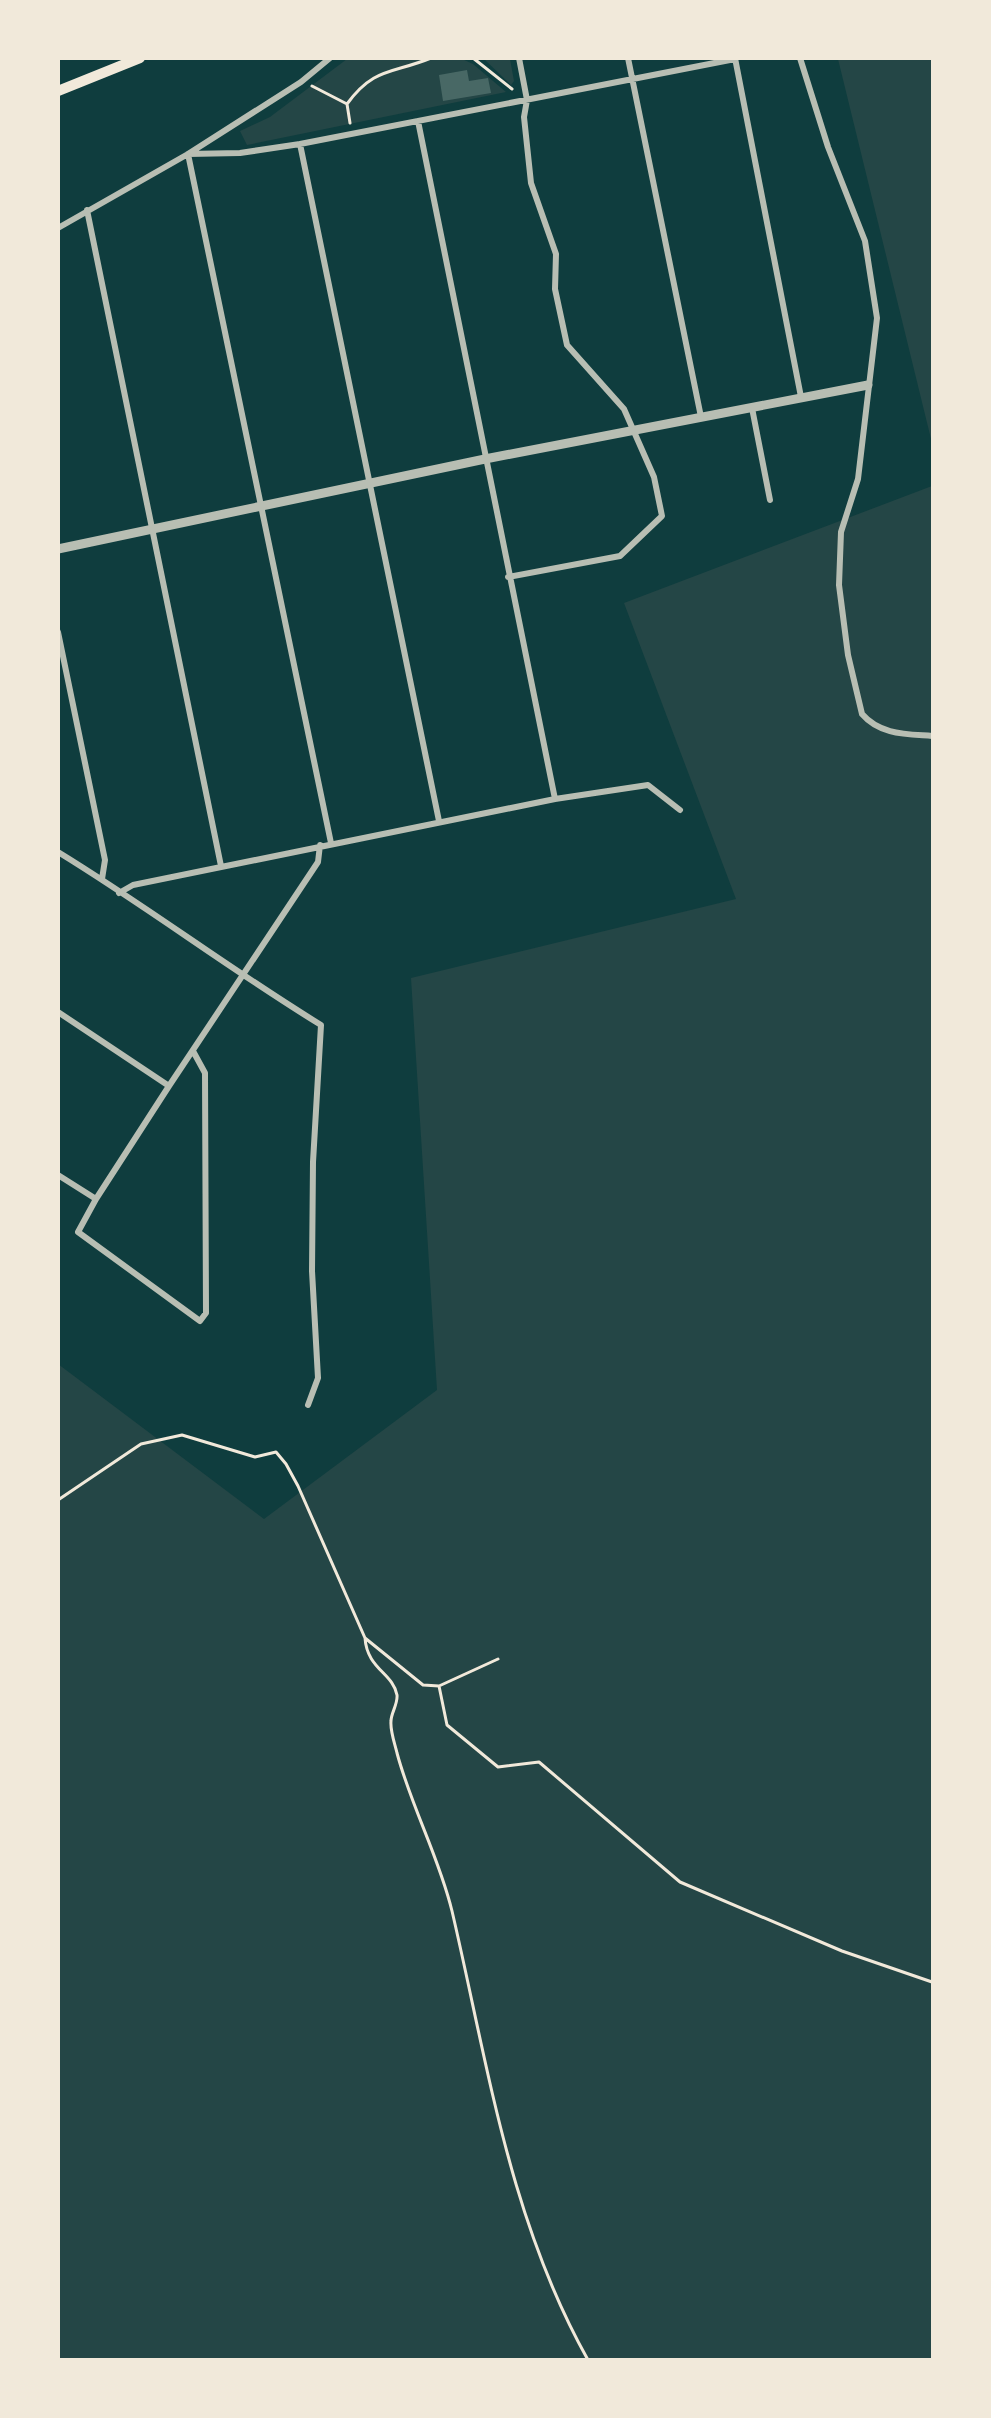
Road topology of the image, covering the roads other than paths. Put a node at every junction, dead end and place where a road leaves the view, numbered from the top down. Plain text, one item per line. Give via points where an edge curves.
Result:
1 (140, 58) edge
2 (330, 58) edge
3 (519, 58) edge
4 (628, 58) edge
5 (800, 58) edge
6 (632, 78) junction
7 (58, 91) edge
8 (527, 100) junction
9 (418, 121) junction
10 (300, 144) junction
11 (188, 154) junction
12 (87, 210) junction
13 (58, 228) edge
14 (868, 385) junction
15 (801, 397) junction
16 (752, 408) junction
17 (701, 417) junction
18 (634, 431) junction
19 (485, 459) junction
20 (370, 484) junction
21 (770, 500) dead end
22 (260, 506) junction
23 (152, 530) junction
24 (58, 549) edge
25 (508, 577) junction
26 (58, 632) edge
27 (933, 736) edge
28 (555, 798) junction
29 (680, 810) dead end
30 (439, 821) junction
31 (331, 843) junction
32 (320, 845) junction
33 (58, 852) edge
34 (221, 867) junction
35 (102, 879) junction
36 (119, 893) junction
37 (242, 976) junction
38 (58, 1012) edge
39 (194, 1051) junction
40 (169, 1086) junction
41 (58, 1174) edge
42 (96, 1199) junction
43 (308, 1405) dead end

1 - 7 main road
2 - 11 street
3 - 8 street
4 - 6 street
5 - 14 street via 870,262 877,318
6 - 8 street
6 - 15 street via 735,58
6 - 17 street
8 - 9 street
8 - 18 street via 524,117 531,183 556,254 555,289 567,345 624,409
9 - 10 street
9 - 19 street
10 - 11 street via 240,153
10 - 20 street
11 - 12 street
11 - 22 street
12 - 13 street
12 - 23 street
14 - 15 street
14 - 27 street via 858,479 841,532 839,585 848,655 862,714 868,721 904,734
15 - 16 street
16 - 17 street
16 - 21 street
17 - 18 street
18 - 19 street
18 - 25 street via 654,477 662,516 620,556
19 - 20 street
19 - 25 street
20 - 22 street
20 - 30 street
22 - 23 street
22 - 31 street
23 - 24 street
23 - 34 street
25 - 28 street
26 - 35 street via 105,860
28 - 29 street via 648,785
28 - 30 street
30 - 31 street
31 - 32 street
32 - 34 street
32 - 37 street via 318,862
33 - 35 street
34 - 36 street via 134,885
35 - 36 street
36 - 37 street
37 - 39 street
37 - 43 street via 321,1025 312,1260 318,1378
38 - 40 street
39 - 40 street
39 - 42 street via 205,1073 206,1313 200,1321 78,1232
40 - 42 street
41 - 42 street

